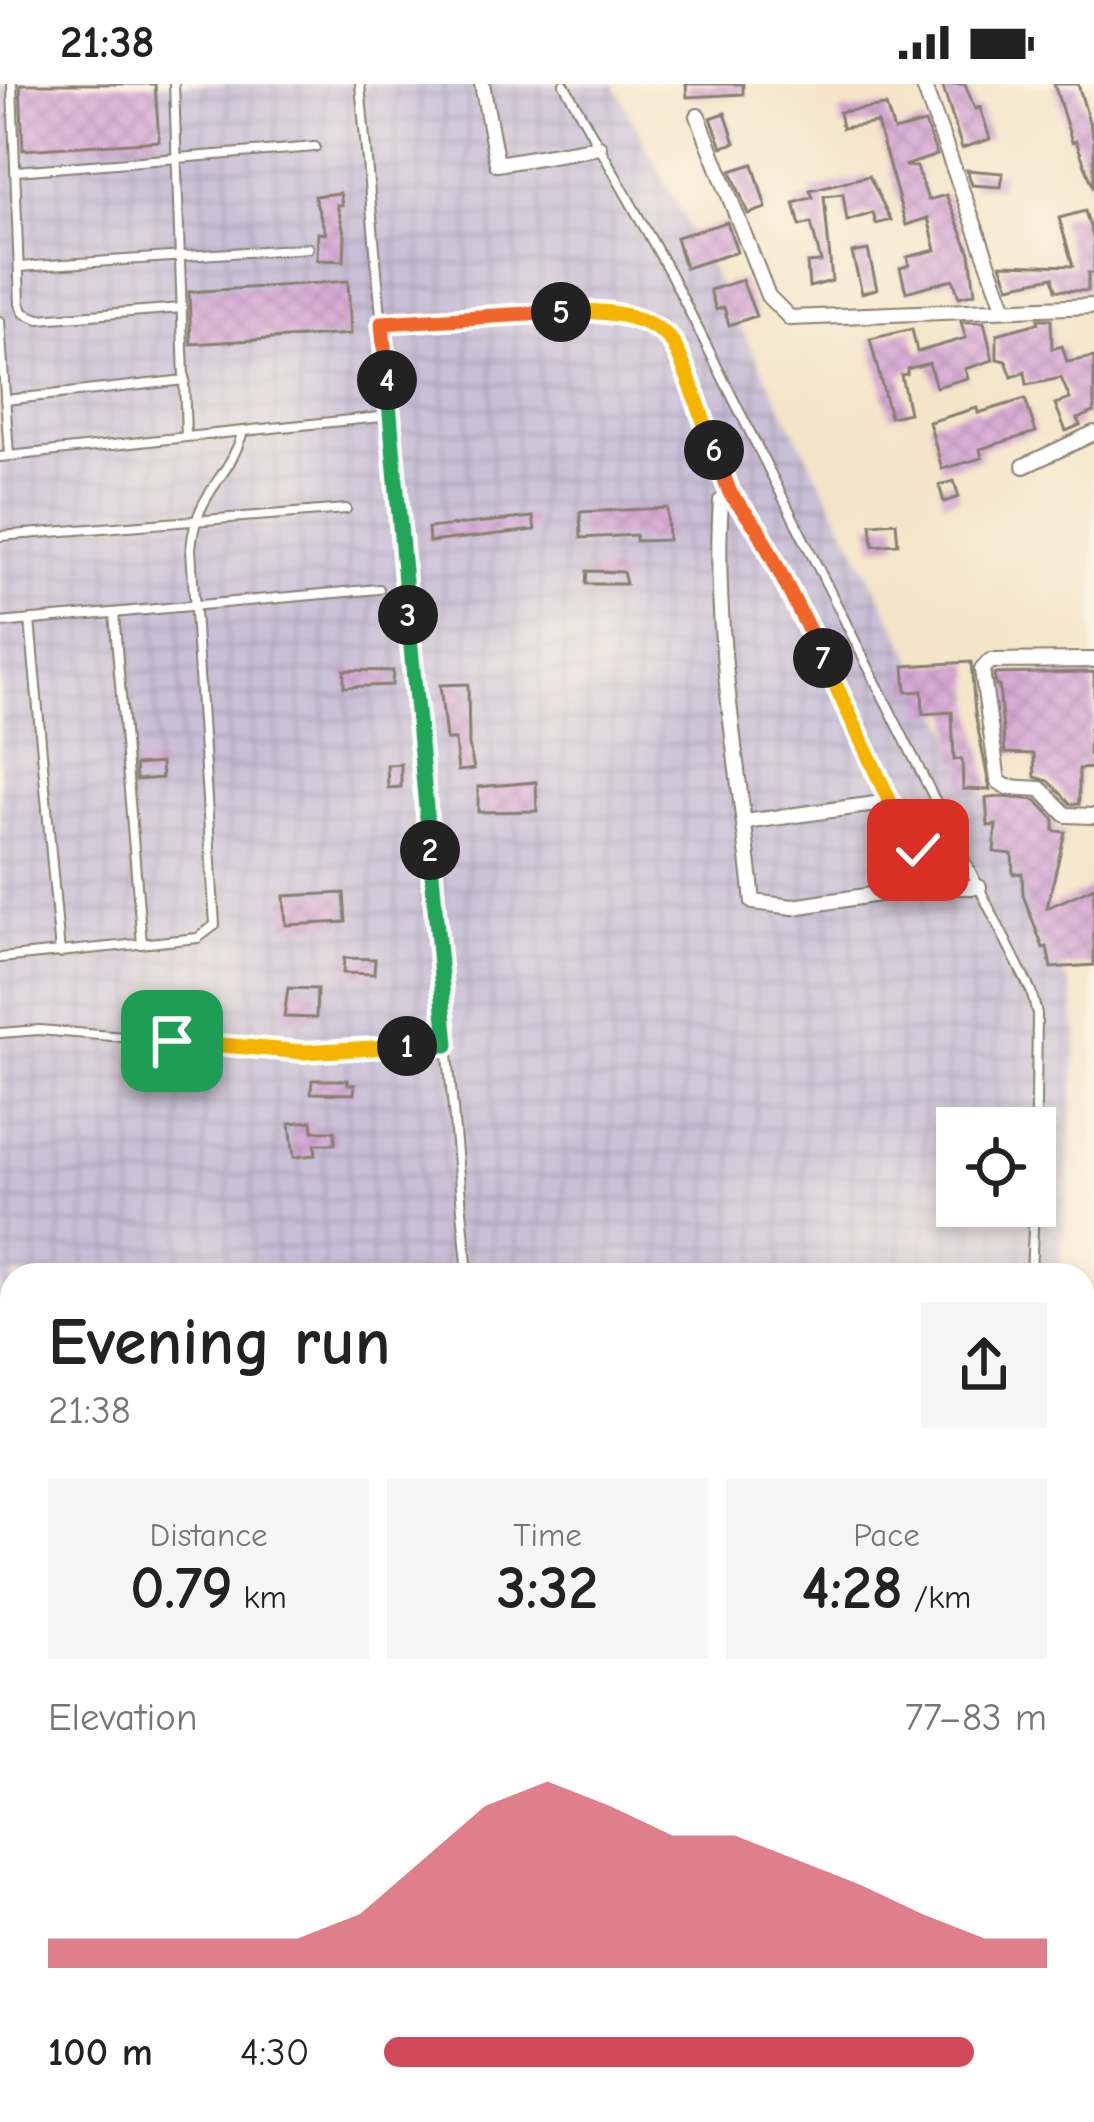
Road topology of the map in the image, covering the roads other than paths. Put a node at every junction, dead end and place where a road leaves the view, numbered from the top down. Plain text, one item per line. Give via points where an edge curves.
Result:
1 (12, 84) edge
2 (174, 84) edge
3 (360, 84) edge
4 (482, 84) edge
5 (564, 84) edge
6 (923, 84) edge
7 (698, 116) dead end
8 (316, 147) dead end
9 (599, 147) junction
10 (177, 158) junction
11 (16, 171) junction
12 (308, 248) dead end
13 (180, 256) junction
14 (19, 267) junction
15 (1094, 305) edge
16 (182, 308) junction
17 (1005, 310) junction
18 (0, 321) edge
19 (382, 323) junction
20 (1, 336) edge
21 (184, 380) junction
22 (5, 400) junction
23 (390, 416) junction
24 (243, 431) junction
25 (1094, 433) edge
26 (187, 437) junction
27 (5, 456) edge
28 (1024, 466) dead end
29 (730, 493) junction
30 (346, 509) dead end
31 (195, 520) junction
32 (0, 536) edge
33 (379, 589) dead end
34 (193, 606) junction
35 (114, 613) junction
36 (30, 620) junction
37 (0, 623) edge
38 (1094, 660) edge
39 (890, 802) junction
40 (1094, 816) edge
41 (745, 822) junction
42 (979, 886) junction
43 (925, 887) junction
44 (142, 944) junction
45 (60, 952) junction
46 (0, 958) edge
47 (0, 1033) edge
48 (447, 1045) junction
49 (1036, 1107) edge
50 (1033, 1227) edge
51 (467, 1263) edge
52 (1032, 1263) edge

1 - 11 lane
2 - 10 lane
3 - 19 lane
4 - 9 street via 497,164
5 - 9 lane
6 - 17 street
7 - 17 street via 781,312 800,320
8 - 10 lane
9 - 42 lane
10 - 11 lane
10 - 13 lane
11 - 14 lane
12 - 13 lane
13 - 14 lane
13 - 16 lane
14 - 16 lane via 20,304 33,319
15 - 17 street
16 - 21 lane
18 - 20 lane
19 - 23 lane
19 - 29 lane via 595,310 645,322 671,339
20 - 22 lane
21 - 22 lane
21 - 26 lane
22 - 27 lane
23 - 24 lane
23 - 48 lane
24 - 26 lane
24 - 31 lane
25 - 28 street
26 - 27 lane
29 - 39 lane via 758,529
29 - 41 street via 718,531
30 - 31 lane
31 - 32 lane
31 - 34 lane
33 - 34 lane
34 - 35 lane
34 - 44 lane via 216,920 198,938
35 - 36 lane
35 - 44 lane
36 - 37 lane
36 - 45 lane
38 - 40 street via 990,661 982,670 998,781 1041,789 1066,815
39 - 41 street
39 - 43 lane via 918,850
41 - 43 street via 753,902 760,906
42 - 43 street
42 - 49 lane via 1037,1014
44 - 45 lane
45 - 46 lane
47 - 48 lane via 304,1052
48 - 51 lane
50 - 52 lane

